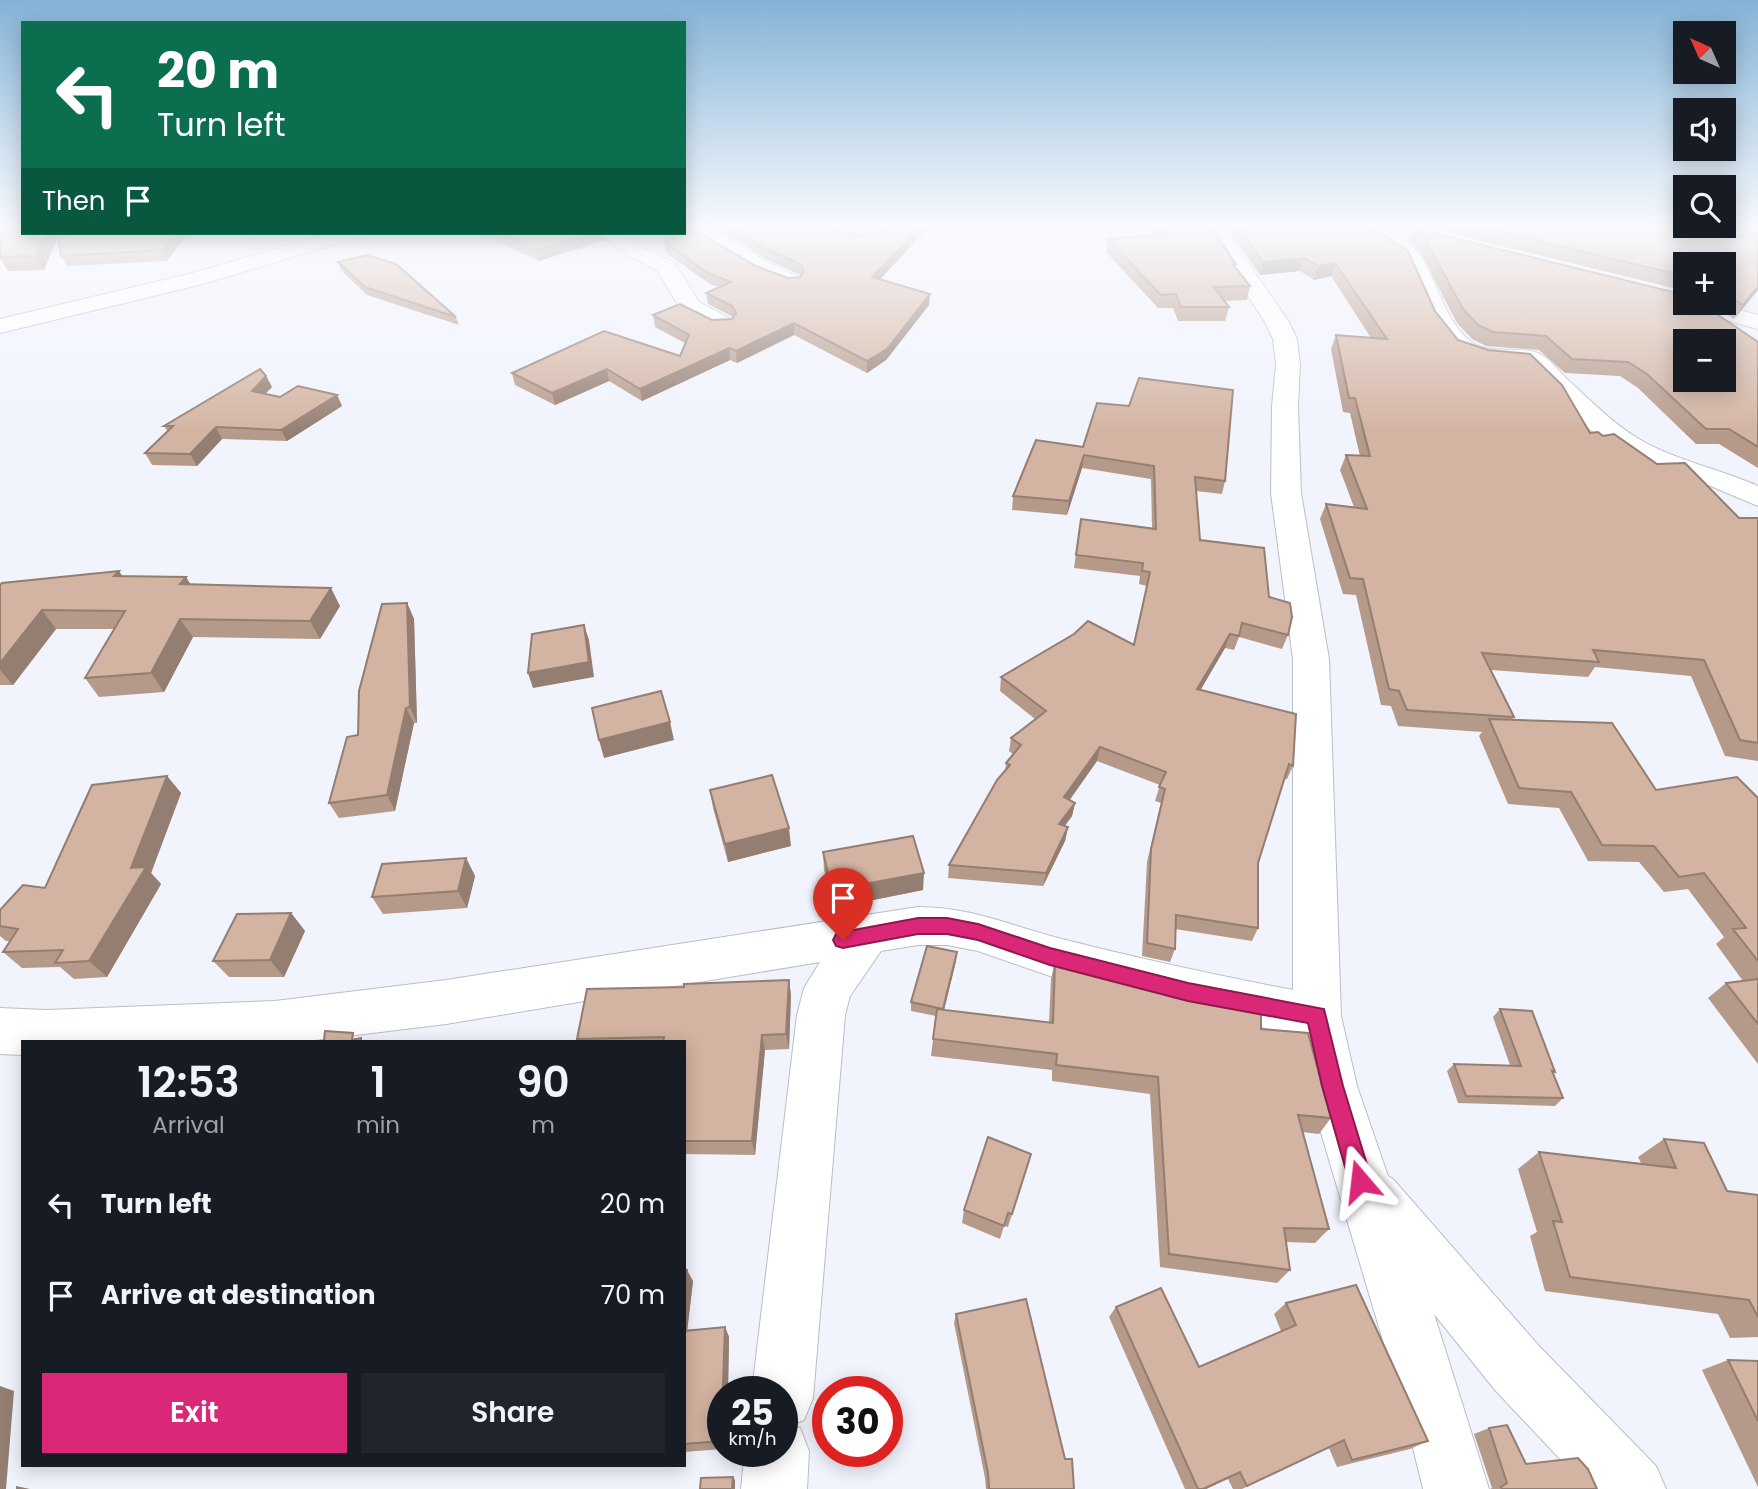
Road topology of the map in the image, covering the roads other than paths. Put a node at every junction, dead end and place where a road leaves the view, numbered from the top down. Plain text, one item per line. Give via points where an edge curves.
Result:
1 (118, 297) edge
2 (684, 297) edge
3 (1261, 297) edge
4 (1432, 297) edge
5 (1715, 315) edge
6 (723, 324) edge
7 (0, 326) edge
8 (1754, 333) edge
9 (1758, 497) edge
10 (865, 937) junction
11 (1317, 1016) junction
12 (0, 1031) edge
13 (1360, 1181) junction
14 (784, 1376) edge
15 (776, 1467) edge
16 (774, 1489) edge
17 (1456, 1489) edge
18 (1633, 1489) edge

1 - 7 street
2 - 6 street via 690,307
3 - 11 street via 1285,339 1286,493 1311,659
4 - 9 street via 1444,324 1463,347 1482,355 1531,359 1629,445
5 - 8 street
10 - 11 street via 918,926 947,926 1188,992
10 - 12 street via 446,1002 275,1023
10 - 14 street via 828,988 821,1015
11 - 13 street
13 - 17 street
13 - 18 street via 1517,1368
15 - 16 street

